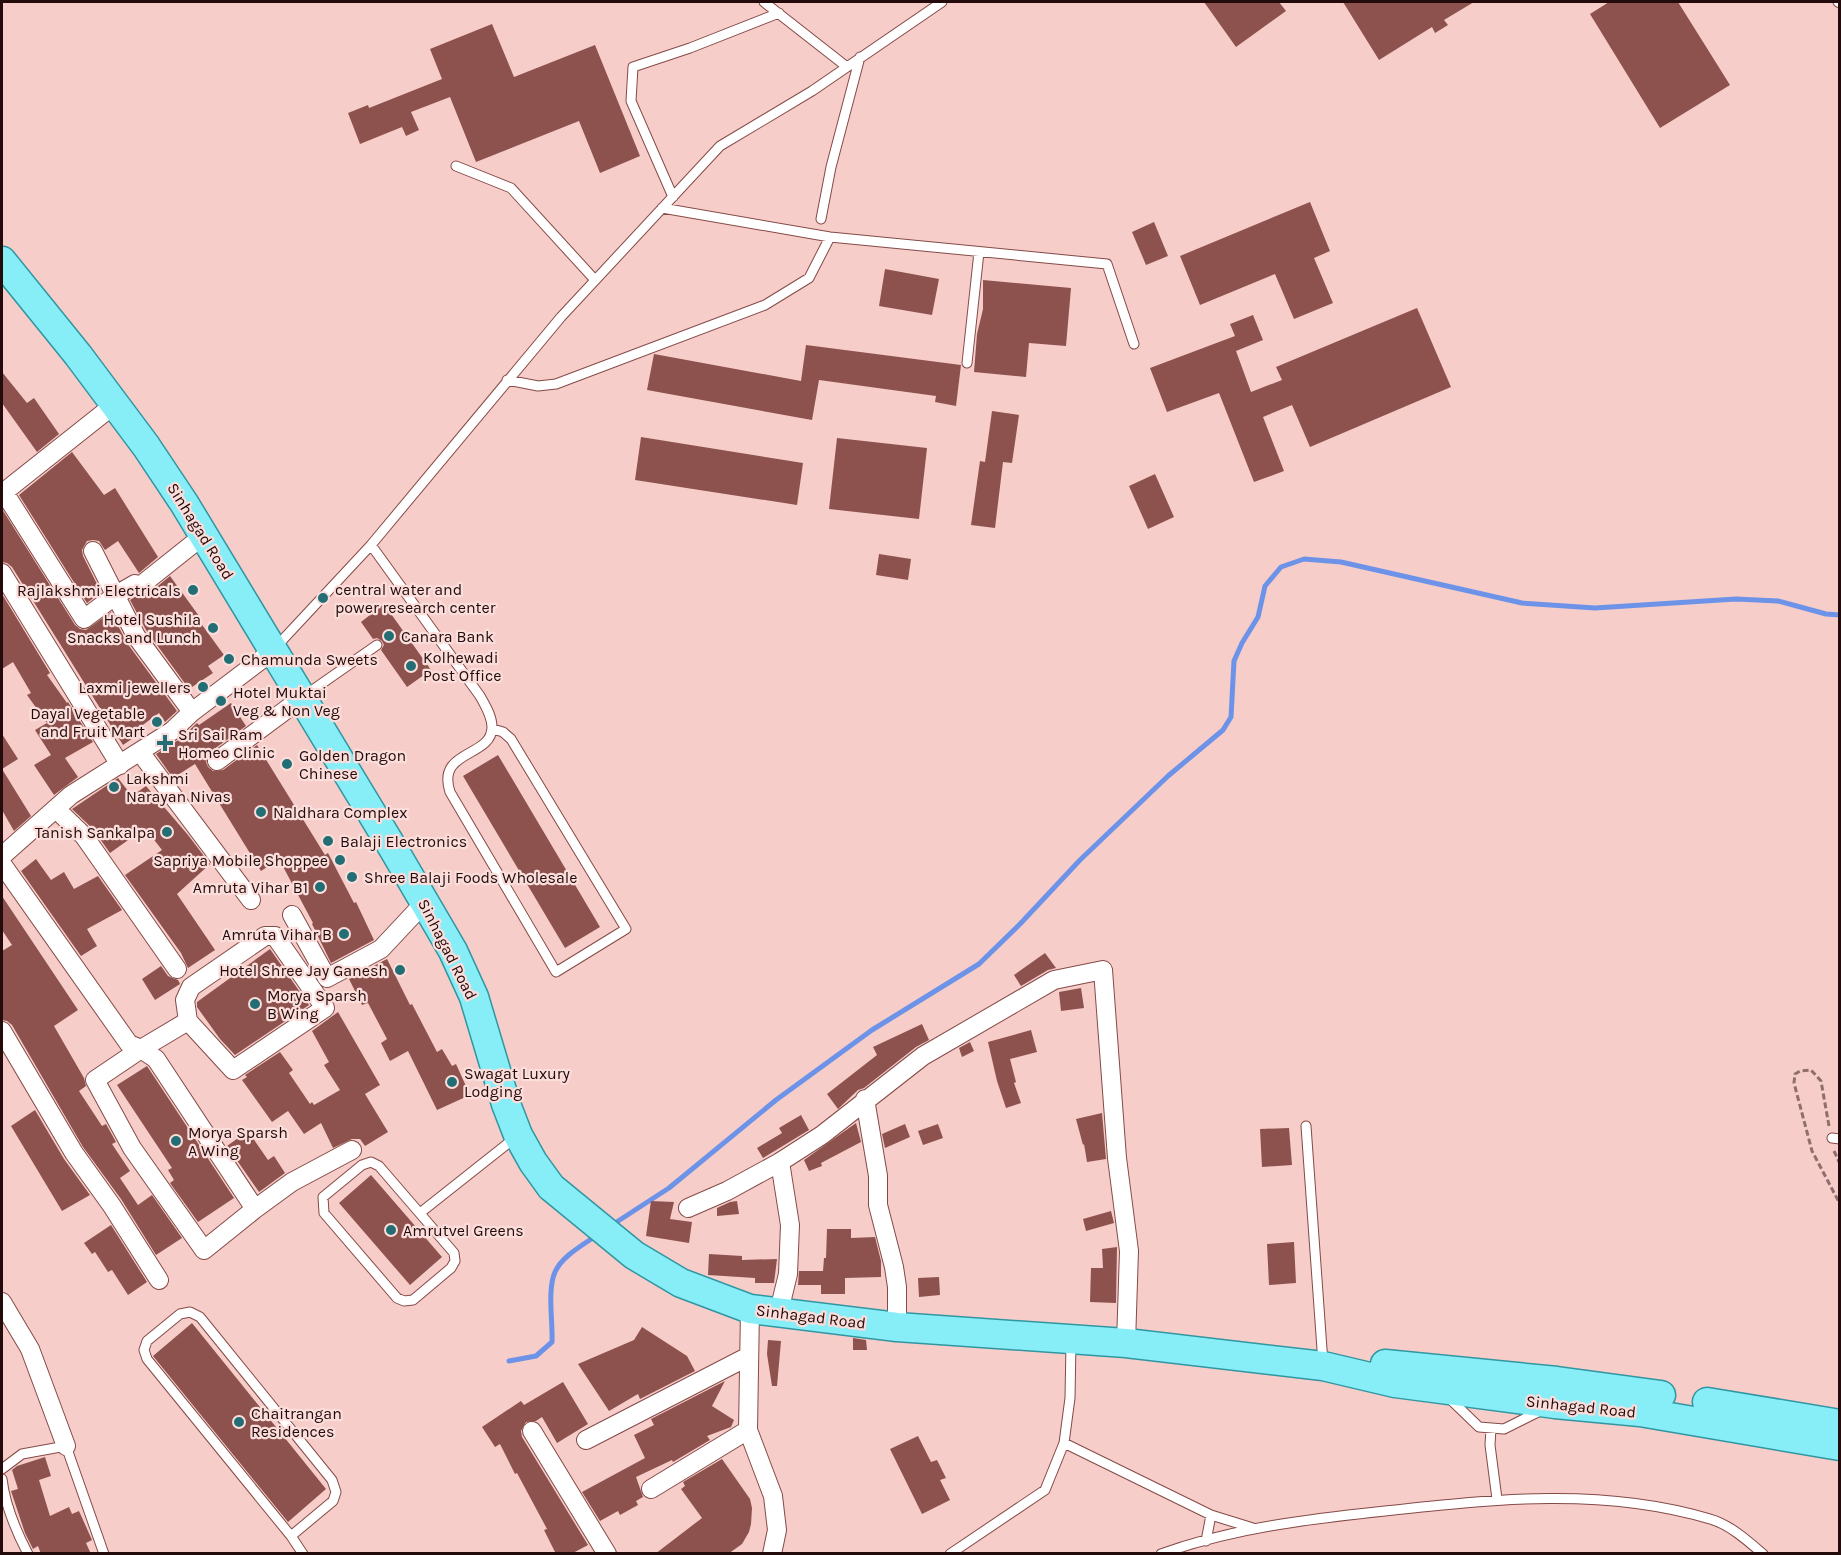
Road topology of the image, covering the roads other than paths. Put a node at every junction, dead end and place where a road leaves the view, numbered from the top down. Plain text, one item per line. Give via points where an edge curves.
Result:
1 (764, 2) edge
2 (942, 2) edge
3 (779, 13) junction
4 (860, 57) junction
5 (847, 67) junction
6 (456, 166) dead end
7 (673, 197) junction
8 (662, 208) junction
9 (821, 219) dead end
10 (830, 237) junction
11 (979, 252) junction
12 (2, 261) edge
13 (595, 280) junction
14 (1134, 344) dead end
15 (967, 363) dead end
16 (507, 380) junction
17 (115, 404) junction
18 (204, 535) junction
19 (371, 545) junction
20 (93, 551) dead end
21 (2, 573) edge
22 (116, 595) junction
23 (377, 645) dead end
24 (274, 650) junction
25 (302, 698) junction
26 (192, 712) junction
27 (493, 729) junction
28 (140, 752) junction
29 (217, 760) dead end
30 (120, 765) junction
31 (56, 809) junction
32 (2, 856) edge
33 (2, 864) edge
34 (251, 900) dead end
35 (424, 902) junction
36 (292, 915) dead end
37 (177, 969) dead end
38 (188, 1021) junction
39 (2, 1030) edge
40 (141, 1049) junction
41 (865, 1100) junction
42 (1306, 1126) dead end
43 (518, 1136) junction
44 (352, 1150) dead end
45 (782, 1161) junction
46 (688, 1208) dead end
47 (255, 1209) junction
48 (420, 1213) junction
49 (159, 1280) dead end
50 (2, 1302) edge
51 (750, 1309) junction
52 (779, 1311) junction
53 (897, 1327) junction
54 (1071, 1339) junction
55 (1126, 1343) junction
56 (749, 1356) junction
57 (1323, 1366) junction
58 (1440, 1389) junction
59 (1555, 1404) junction
60 (1839, 1424) edge
61 (1491, 1428) junction
62 (748, 1430) junction
63 (532, 1431) dead end
64 (586, 1440) dead end
65 (1064, 1443) junction
66 (66, 1446) junction
67 (1839, 1446) edge
68 (2, 1469) edge
69 (2, 1479) edge
70 (651, 1489) dead end
71 (1497, 1499) junction
72 (1211, 1515) junction
73 (1257, 1529) junction
74 (291, 1536) junction
75 (1206, 1540) junction
76 (301, 1549) edge
77 (28, 1554) edge
78 (104, 1554) edge
79 (607, 1554) edge
80 (772, 1554) edge
81 (950, 1554) edge
82 (1161, 1554) edge
83 (1763, 1554) edge

1 - 3 lane
2 - 4 lane
3 - 5 lane
3 - 7 lane via 633,67 631,101
4 - 5 lane
4 - 9 lane
5 - 7 lane via 720,146
6 - 13 lane via 511,188
7 - 8 lane
8 - 10 lane
8 - 13 lane
10 - 11 lane
10 - 16 lane via 809,278 765,305 556,384 538,386
11 - 14 lane via 1107,264
11 - 15 lane
12 - 17 main road, Sinhagad Road
13 - 16 lane
16 - 19 lane
17 - 18 main road, Sinhagad Road
17 - 22 street via 4,492 84,619
18 - 22 street via 140,586 135,584
18 - 24 main road, Sinhagad Road
19 - 24 lane
19 - 27 lane via 480,696
20 - 22 street
21 - 30 street
22 - 26 street via 136,636
23 - 25 lane
24 - 25 main road, Sinhagad Road
24 - 26 street
25 - 29 street
25 - 35 main road, Sinhagad Road
26 - 28 street
27 - 27 lane via 484,743 452,765 447,783 556,972 626,930 511,739
28 - 30 street
28 - 34 street
30 - 31 street via 71,795
31 - 32 street
31 - 37 street via 84,836
33 - 40 street via 129,1044
35 - 36 street via 381,949 327,978
35 - 43 main road, Sinhagad Road via 474,997
38 - 38 street via 185,1000 191,987 265,936 275,936 325,1008 233,1070
38 - 40 street
39 - 49 street via 74,1154
40 - 47 street via 156,1059
40 - 47 street via 95,1080 132,1148 204,1250
41 - 45 street
41 - 53 street via 878,1176 878,1205 897,1287
41 - 55 street via 923,1056 1054,980 1102,970 1117,1158 1129,1251
42 - 57 lane
43 - 48 lane
43 - 51 main road, Sinhagad Road via 551,1187 634,1255 681,1283
44 - 47 street via 292,1182
45 - 46 street
45 - 52 street via 790,1225 788,1274
48 - 48 lane via 454,1253 455,1261 412,1300 404,1301 397,1299 338,1230 324,1213 322,1204 324,1197 371,1162
50 - 66 street via 30,1349
51 - 52 main road, Sinhagad Road
51 - 56 street
52 - 53 main road, Sinhagad Road
53 - 54 main road, Sinhagad Road
54 - 55 main road, Sinhagad Road
54 - 65 lane
55 - 57 main road, Sinhagad Road
56 - 62 street
56 - 64 street
57 - 58 main road, Sinhagad Road
57 - 60 main road, Sinhagad Road via 1395,1364 1534,1378
58 - 59 main road, Sinhagad Road
58 - 61 lane via 1479,1427
59 - 61 lane via 1504,1429
59 - 67 main road, Sinhagad Road via 1640,1412
61 - 71 lane
62 - 70 street
62 - 80 street via 773,1496 777,1530
63 - 79 street
65 - 72 lane
65 - 81 lane via 1045,1490
66 - 68 lane via 22,1454
66 - 78 lane
69 - 77 lane via 8,1507
71 - 73 lane
71 - 83 lane via 1628,1501 1713,1519
72 - 73 lane
72 - 75 lane
73 - 75 lane
74 - 74 lane via 333,1501 336,1492 332,1480 200,1317 190,1312 180,1314 147,1341 147,1359
74 - 76 lane
75 - 82 lane

